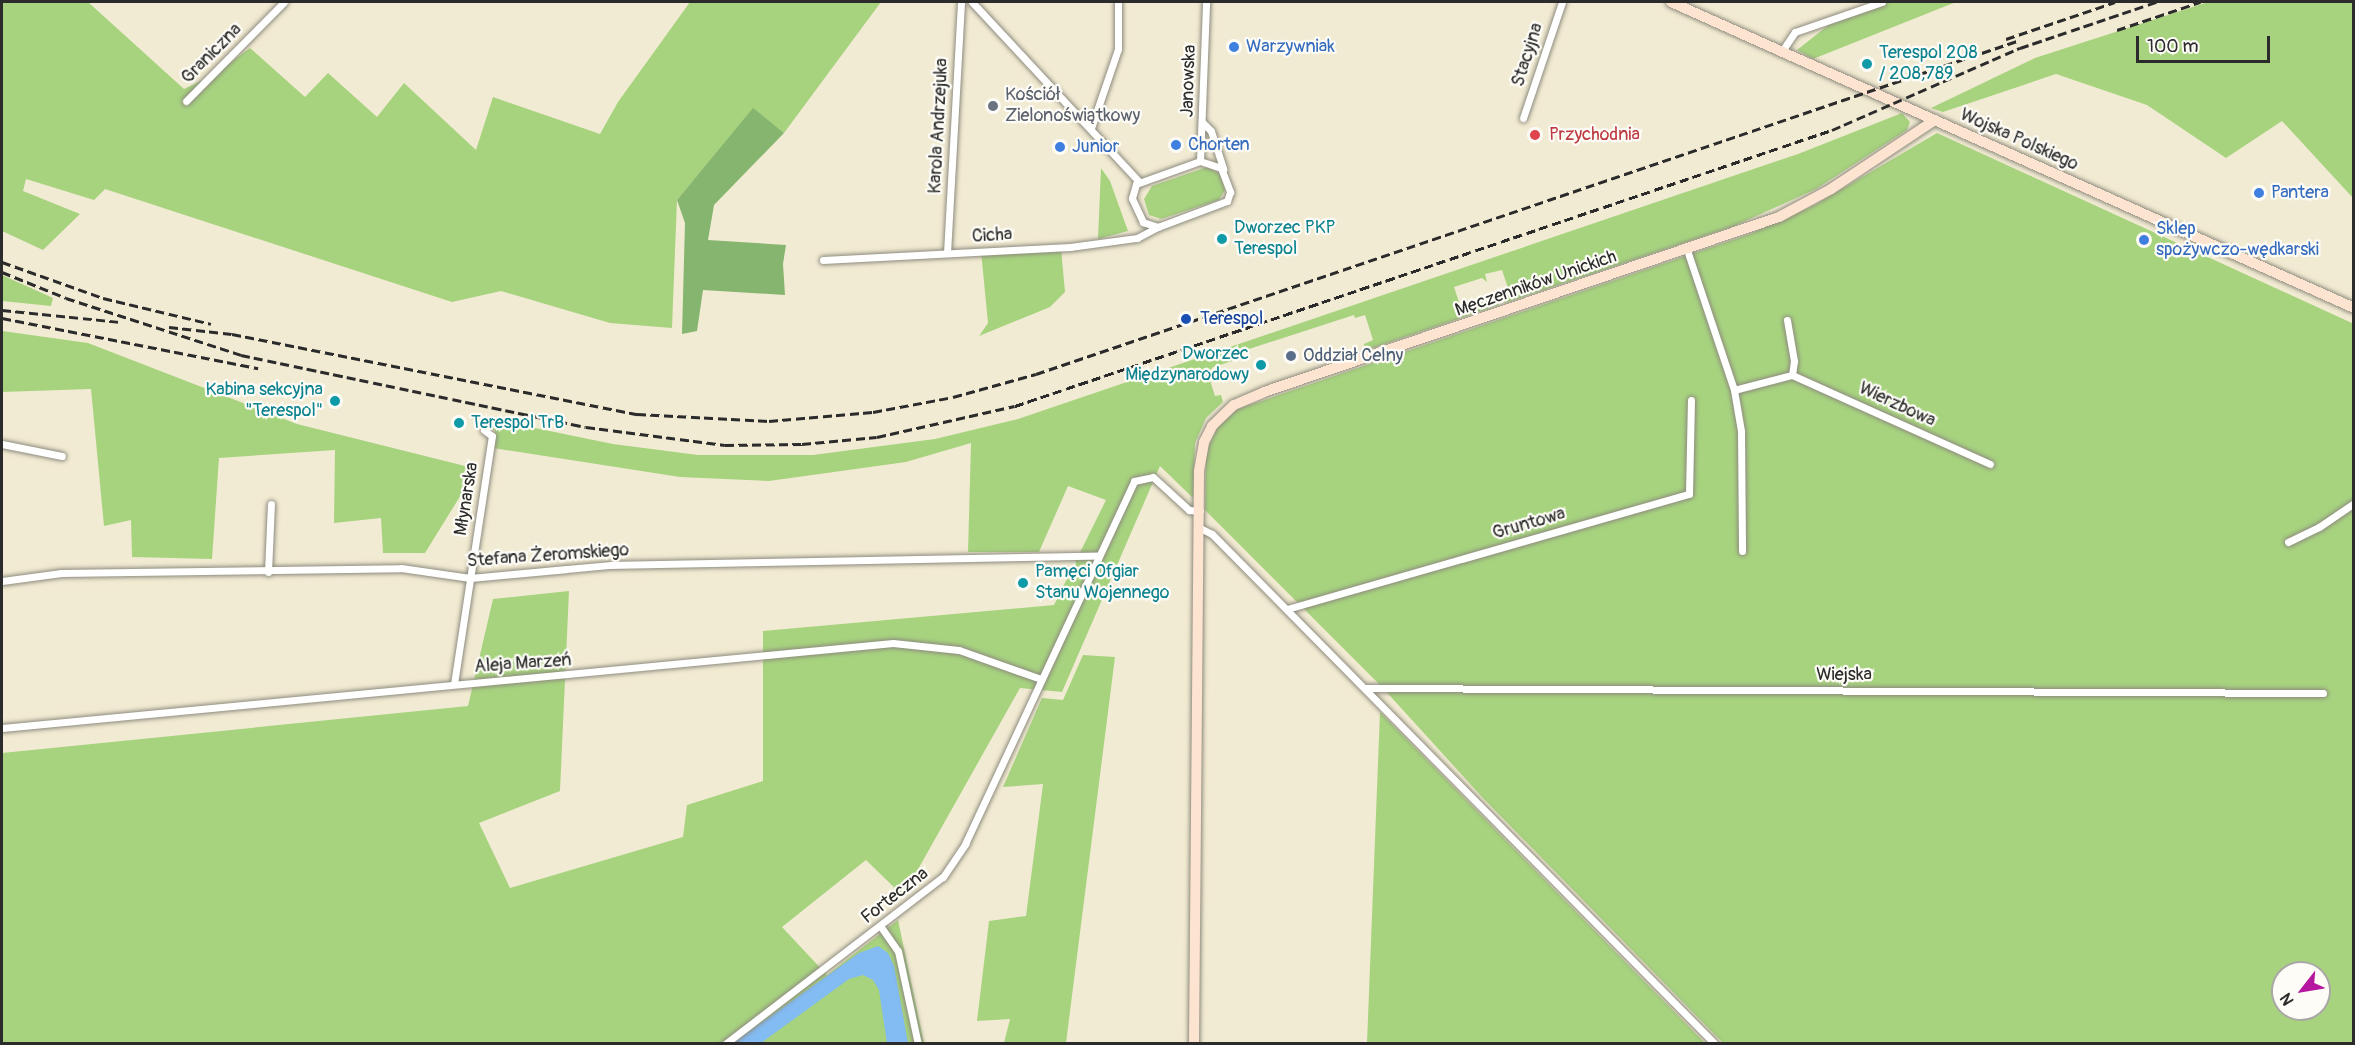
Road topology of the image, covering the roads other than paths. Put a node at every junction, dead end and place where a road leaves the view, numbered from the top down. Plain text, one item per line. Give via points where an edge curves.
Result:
1 (284, 2) edge
2 (961, 2) edge
3 (972, 2) edge
4 (1118, 2) edge
5 (1206, 2) edge
6 (1562, 2) edge
7 (1671, 2) edge
8 (1882, 2) edge
9 (1782, 51) junction
10 (186, 101) dead end
11 (1523, 118) dead end
12 (1935, 120) junction
13 (1203, 123) junction
14 (1091, 128) junction
15 (1200, 161) junction
16 (1224, 172) junction
17 (1139, 182) junction
18 (1158, 227) junction
19 (1687, 250) junction
20 (947, 253) junction
21 (823, 260) dead end
22 (2354, 308) edge
23 (1787, 320) dead end
24 (1792, 375) junction
25 (1734, 390) junction
26 (1691, 400) dead end
27 (484, 430) dead end
28 (2, 444) edge
29 (62, 456) dead end
30 (1990, 464) dead end
31 (2354, 503) edge
32 (271, 504) dead end
33 (1200, 508) junction
34 (1200, 528) junction
35 (2288, 542) dead end
36 (1742, 551) dead end
37 (1097, 556) junction
38 (268, 572) junction
39 (470, 578) junction
40 (2, 580) edge
41 (1287, 609) junction
42 (1041, 679) junction
43 (454, 684) junction
44 (1365, 687) junction
45 (2323, 693) dead end
46 (2, 728) edge
47 (881, 927) junction
48 (725, 1044) edge
49 (918, 1044) edge
50 (1194, 1044) edge
51 (1715, 1044) edge

1 - 10 street, Graniczna
2 - 20 street, Karola Andrzejuka
3 - 14 street
4 - 14 street via 1118,49
5 - 13 street, Janowska
6 - 11 street, Stacyjna
7 - 9 main road, Wojska Polskiego
8 - 9 street via 1795,32
9 - 12 main road, Wojska Polskiego
12 - 19 main road, Męczenników Unickich via 1804,205
12 - 22 main road, Wojska Polskiego
13 - 15 street, Janowska
13 - 16 street via 1211,131
14 - 17 street
15 - 16 street via 1214,163
15 - 17 street
16 - 18 street, Cicha via 1230,192 1227,201
17 - 18 street via 1132,193 1138,215 1147,225
18 - 20 street, Cicha via 1120,242
19 - 25 street
19 - 33 main road, Męczenników Unickich via 1243,400 1218,419 1204,442
20 - 21 street, Cicha
23 - 24 street via 1794,361
24 - 25 street
24 - 30 street, Wierzbowa
25 - 36 street via 1741,431
26 - 41 street, Gruntowa via 1689,494
27 - 39 street, Młynarska via 492,436
28 - 29 street
31 - 35 street
32 - 38 street
33 - 34 main road, Męczenników Unickich
33 - 37 street, Forteczna via 1189,510 1153,477 1140,477 1127,489
34 - 41 street via 1212,534
34 - 50 main road, Męczenników Unickich
37 - 39 street, Stefana Żeromskiego via 611,565
37 - 42 street, Forteczna
38 - 39 street, Stefana Żeromskiego via 401,568
38 - 40 street, Stefana Żeromskiego via 61,573
39 - 43 street, Młynarska
41 - 44 street
42 - 43 street, Aleja Marzeń via 959,650 893,643
42 - 47 street, Forteczna via 965,844 943,878
43 - 46 street, Aleja Marzeń
44 - 45 street, Wiejska
44 - 51 street
47 - 48 street, Forteczna
47 - 49 street via 898,951

